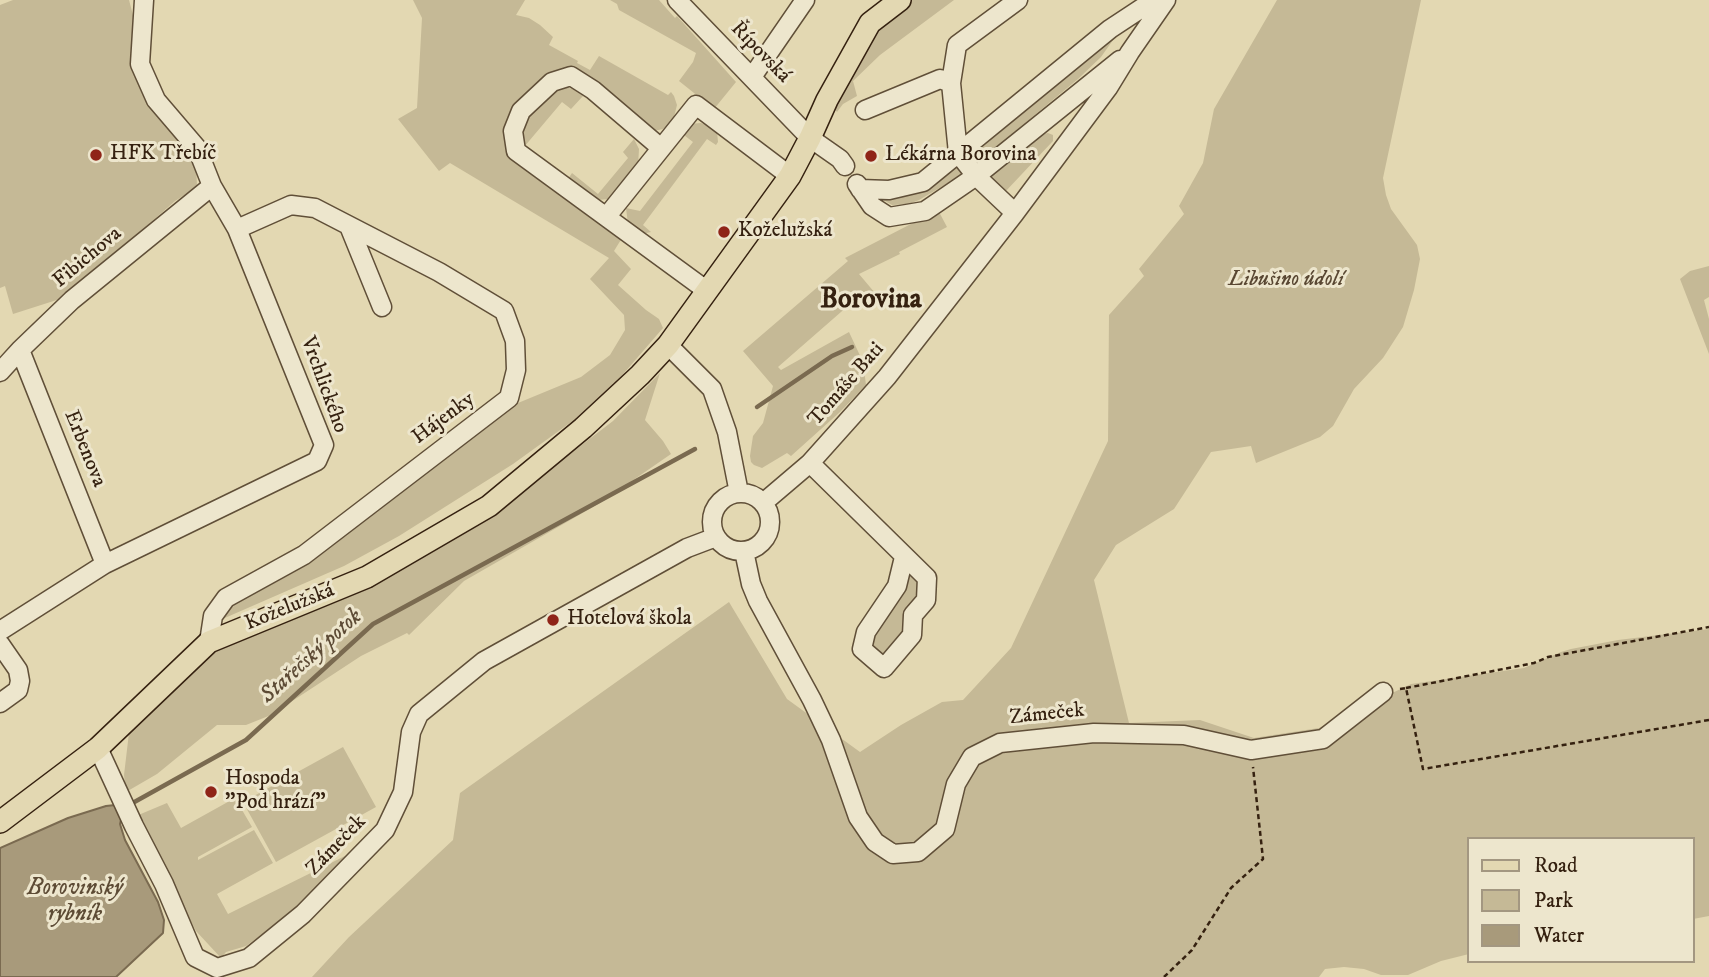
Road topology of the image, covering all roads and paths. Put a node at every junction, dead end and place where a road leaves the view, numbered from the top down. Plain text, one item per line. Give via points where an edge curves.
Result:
1 (144, 0) edge
2 (677, 0) edge
3 (805, 0) edge
4 (900, 0) edge
5 (1018, 0) edge
6 (1154, 0) edge
7 (1166, 0) edge
8 (1130, 52) junction
9 (752, 77) junction
10 (951, 83) junction
11 (865, 110) dead end
12 (810, 138) junction
13 (661, 148) junction
14 (958, 153) junction
15 (845, 166) dead end
16 (790, 176) junction
17 (976, 176) junction
18 (212, 186) junction
19 (1016, 213) junction
20 (607, 216) junction
21 (349, 226) junction
22 (237, 229) junction
23 (706, 290) junction
24 (382, 307) dead end
25 (668, 345) junction
26 (20, 350) junction
27 (0, 372) edge
28 (810, 463) junction
29 (739, 493) junction
30 (763, 503) junction
31 (716, 537) junction
32 (744, 551) junction
33 (904, 557) junction
34 (105, 564) junction
35 (1709, 627) edge
36 (0, 631) edge
37 (209, 642) junction
38 (0, 644) edge
39 (1406, 688) junction
40 (1383, 692) joint
41 (0, 703) edge
42 (1709, 720) edge
43 (98, 748) junction
44 (1251, 750) junction
45 (2, 819) edge
46 (1164, 977) edge

1 - 18 street, Vrchlického via 140,64 156,100 197,148
2 - 9 street, Řípovská
3 - 9 street
4 - 12 main road, Koželužská via 870,23
5 - 10 street via 957,46
6 - 14 street via 1110,29
7 - 8 street, Tomáše Bati
8 - 17 street, Tomáše Bati
8 - 19 street, Tomáše Bati
9 - 12 street, Řípovská
10 - 11 street via 940,79
10 - 14 street
12 - 15 street
12 - 16 main road, Koželužská
13 - 16 street via 696,105
13 - 20 street
13 - 20 street via 571,76 552,82 521,111 513,131 516,151
14 - 17 street
14 - 17 street, Tomáše Bati via 923,182 888,190 858,185 872,206 890,217 925,211
16 - 23 main road, Koželužská
17 - 19 street
18 - 22 street, Vrchlického
18 - 26 street, Fibichova via 72,300
19 - 28 street, Tomáše Bati via 887,377
20 - 23 street
21 - 22 street, Hájenky via 315,208 291,205
21 - 24 street
21 - 37 street, Hájenky via 503,311 515,341 516,370 509,398 303,555 226,598 213,616
22 - 34 street, Vrchlického via 324,445 317,461
23 - 25 main road, Koželužská
25 - 29 street via 712,388 727,432
25 - 37 main road, Koželužská via 583,428 489,506 367,576
26 - 27 street, Fibichova
26 - 34 street, Erbenova
28 - 30 street, Tomáše Bati
28 - 33 street
29 - 30 street
29 - 31 street via 715,509
30 - 32 street via 770,522 768,531 756,547
31 - 32 street via 729,548
31 - 43 street, Zámeček via 687,548 484,662 419,713 411,732 403,792 385,830 303,914 248,958 217,968 195,957
32 - 44 street, Zámeček via 758,601 822,720 858,817 875,842 893,854 918,852 945,829 956,784 972,757 1000,743 1094,733 1184,735
33 - 33 street via 926,578 926,600 913,615 912,635 884,668 862,649 866,632 897,586
34 - 36 street, Vrchlického
35 - 39 path
37 - 43 main road, Koželužská
38 - 41 street via 20,681 18,690
39 - 40 path
39 - 42 path via 1423,769
40 - 44 street, Zámeček via 1323,739
43 - 45 main road, Koželužská
44 - 46 path via 1263,859 1231,888 1192,950

